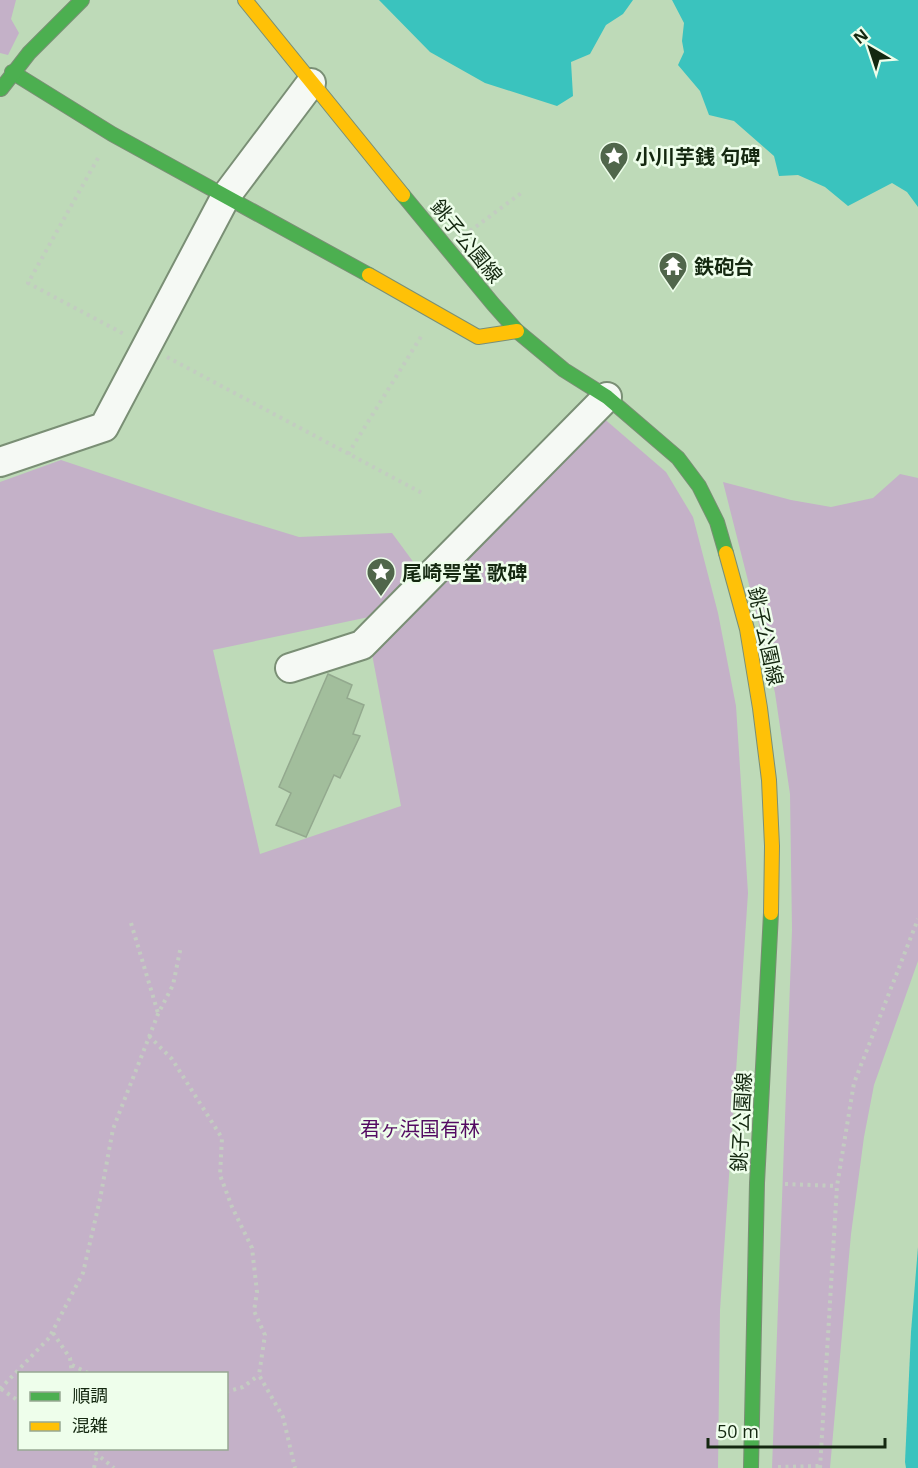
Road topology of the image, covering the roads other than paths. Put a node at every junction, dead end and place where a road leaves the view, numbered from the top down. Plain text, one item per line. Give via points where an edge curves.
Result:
1 (82, 0) edge
2 (245, 0) edge
3 (12, 72) junction
4 (311, 83) junction
5 (0, 90) edge
6 (226, 196) junction
7 (517, 331) junction
8 (607, 397) junction
9 (0, 462) edge
10 (290, 668) dead end
11 (751, 1468) edge

1 - 3 main road
2 - 4 main road, 銚子公園線
3 - 5 main road
3 - 6 main road via 111,134
4 - 6 street
4 - 7 main road, 銚子公園線
6 - 7 main road via 478,337
6 - 9 street via 104,427
7 - 8 main road, 銚子公園線 via 564,370
8 - 10 street via 362,645
8 - 11 main road, 銚子公園線 via 678,458 699,486 717,522 747,629 760,708 772,846 772,899 757,1183

